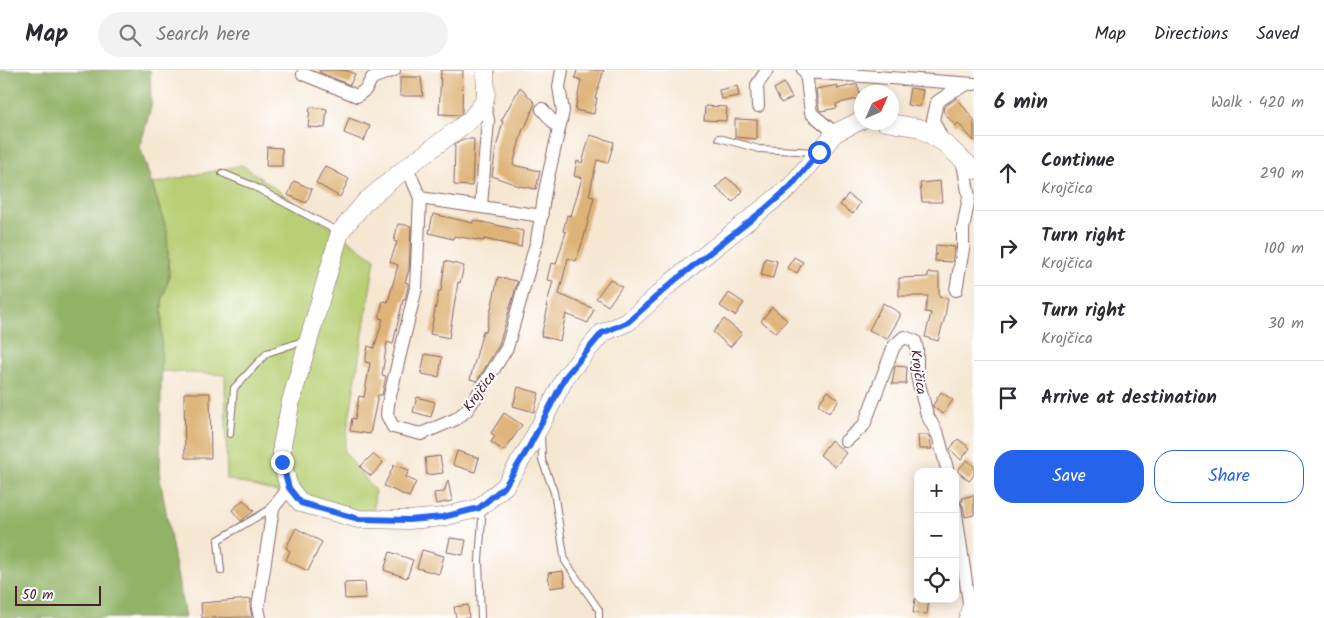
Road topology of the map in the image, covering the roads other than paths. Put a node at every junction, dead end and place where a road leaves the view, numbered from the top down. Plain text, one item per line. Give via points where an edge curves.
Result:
1 (394, 70) edge
2 (485, 70) edge
3 (562, 70) edge
4 (766, 70) edge
5 (805, 71) edge
6 (303, 74) dead end
7 (971, 84) edge
8 (484, 102) junction
9 (758, 106) dead end
10 (542, 109) dead end
11 (854, 124) edge
12 (899, 124) edge
13 (559, 130) junction
14 (835, 133) junction
15 (719, 138) dead end
16 (944, 142) junction
17 (819, 152) junction
18 (968, 164) edge
19 (407, 167) junction
20 (222, 173) dead end
21 (420, 198) junction
22 (481, 206) junction
23 (542, 216) junction
24 (340, 232) junction
25 (956, 290) dead end
26 (310, 339) junction
27 (541, 424) junction
28 (230, 434) dead end
29 (846, 441) dead end
30 (947, 468) edge
31 (289, 488) junction
32 (273, 508) junction
33 (479, 508) junction
34 (956, 513) edge
35 (221, 571) dead end
36 (971, 611) edge
37 (260, 618) edge
38 (481, 618) edge
39 (599, 618) edge

1 - 6 street via 372,78 366,89 356,96
2 - 8 main road
3 - 13 street, Krojčica via 559,87 563,111
4 - 9 street via 757,85
5 - 7 street
5 - 14 street via 811,113
7 - 16 street via 937,102 932,120
8 - 19 main road via 470,120
8 - 22 street via 488,120
10 - 13 street
11 - 14 main road
12 - 16 main road via 920,128
13 - 23 street, Krojčica
14 - 17 main road
15 - 17 lane via 759,149
16 - 18 main road
17 - 27 main road via 791,186 766,208 628,322 602,333 566,376
18 - 25 street via 969,196
19 - 21 street, Krojčica
19 - 24 main road via 364,202
20 - 24 lane
21 - 22 street
21 - 23 street, Krojčica via 416,288 387,415 393,427 414,433 421,434 456,419 466,411 492,372 506,348
22 - 23 street
24 - 26 main road
26 - 28 lane via 267,354 234,388
26 - 31 main road via 291,401 282,445 282,462
27 - 33 main road via 505,486
27 - 39 lane via 542,460 554,492 565,561 599,610
29 - 30 street, Krojčica via 864,425 894,346 904,336 915,341 917,376 927,415 938,435
31 - 32 street
31 - 33 main road via 301,503 359,519 443,517
32 - 35 lane via 218,540
32 - 37 street via 258,608
33 - 38 lane via 482,520 479,560
34 - 36 street

